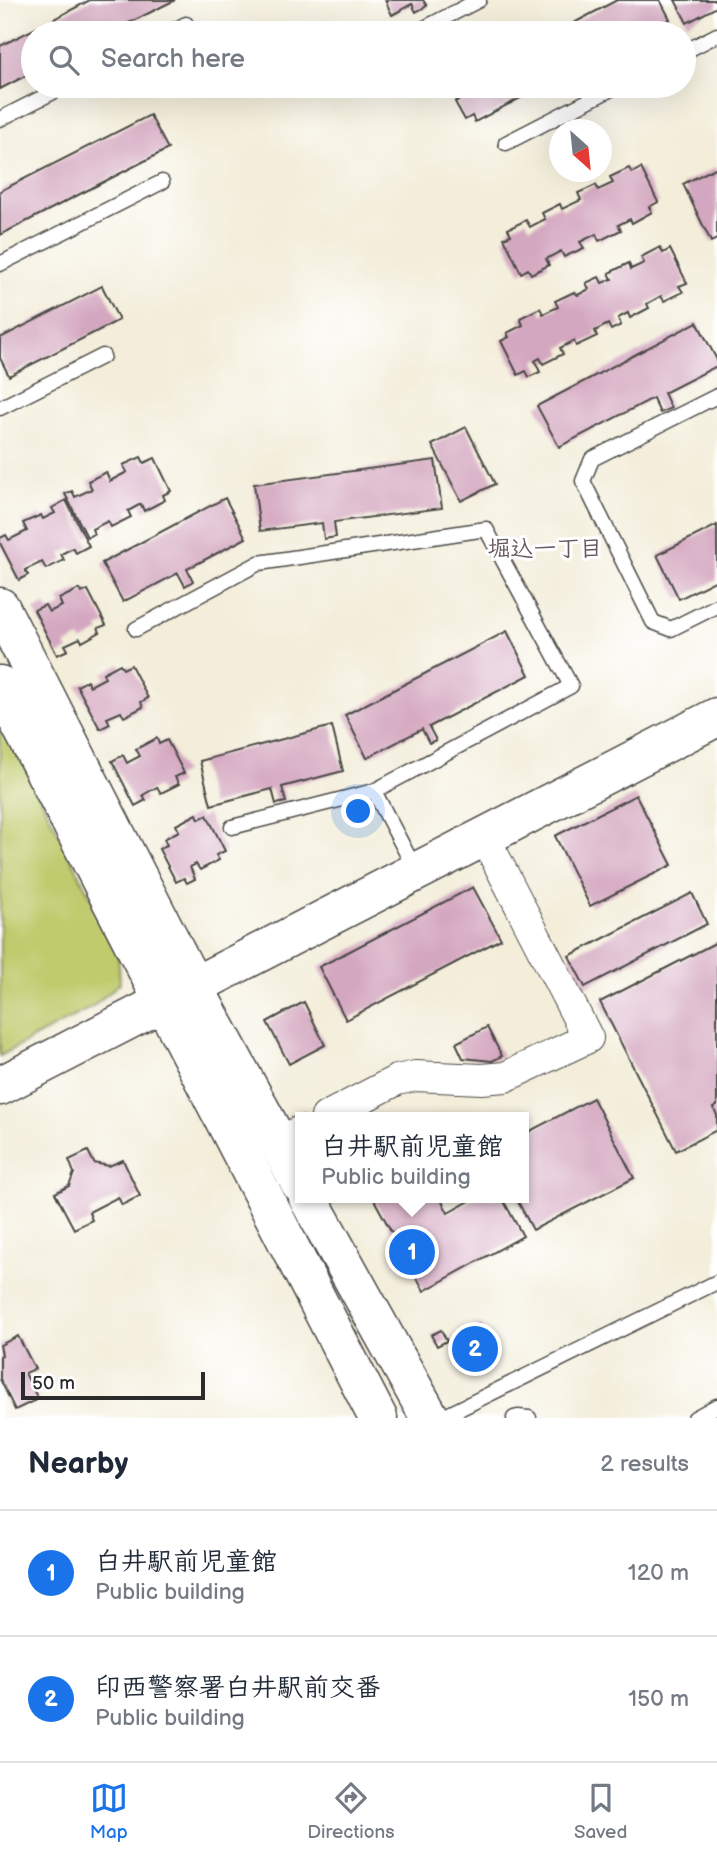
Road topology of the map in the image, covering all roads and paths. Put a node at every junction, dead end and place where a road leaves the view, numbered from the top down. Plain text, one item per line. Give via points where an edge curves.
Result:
1 (479, 0) edge
2 (438, 21) edge
3 (717, 35) edge
4 (696, 46) edge
5 (41, 98) edge
6 (594, 98) edge
7 (0, 119) edge
8 (506, 143) dead end
9 (162, 182) dead end
10 (0, 264) edge
11 (103, 356) dead end
12 (717, 396) edge
13 (0, 408) edge
14 (717, 606) edge
15 (0, 607) edge
16 (136, 629) dead end
17 (0, 685) edge
18 (717, 717) edge
19 (374, 791) junction
20 (232, 827) dead end
21 (485, 838) junction
22 (417, 873) junction
23 (179, 995) junction
24 (0, 1087) edge
25 (336, 1112) edge
26 (289, 1137) edge
27 (295, 1162) edge
28 (311, 1203) edge
29 (717, 1282) edge
30 (717, 1406) edge
31 (378, 1418) edge
32 (430, 1418) edge
33 (441, 1418) edge
34 (514, 1418) edge
35 (529, 1418) edge
36 (695, 1418) edge

1 - 2 lane
3 - 4 lane
5 - 7 lane
6 - 8 lane
9 - 10 lane
11 - 13 lane
12 - 14 lane via 592,458 583,481 653,622 671,629
15 - 23 street
16 - 19 lane via 259,564 486,529 571,686
17 - 23 street
18 - 21 street
19 - 20 lane
19 - 22 lane
21 - 22 street
21 - 25 street via 588,1038 505,1077 415,1076 397,1080
22 - 23 street
23 - 24 street
23 - 26 street
23 - 31 street
26 - 27 street
28 - 32 street
29 - 33 lane
30 - 36 lane
34 - 35 lane

